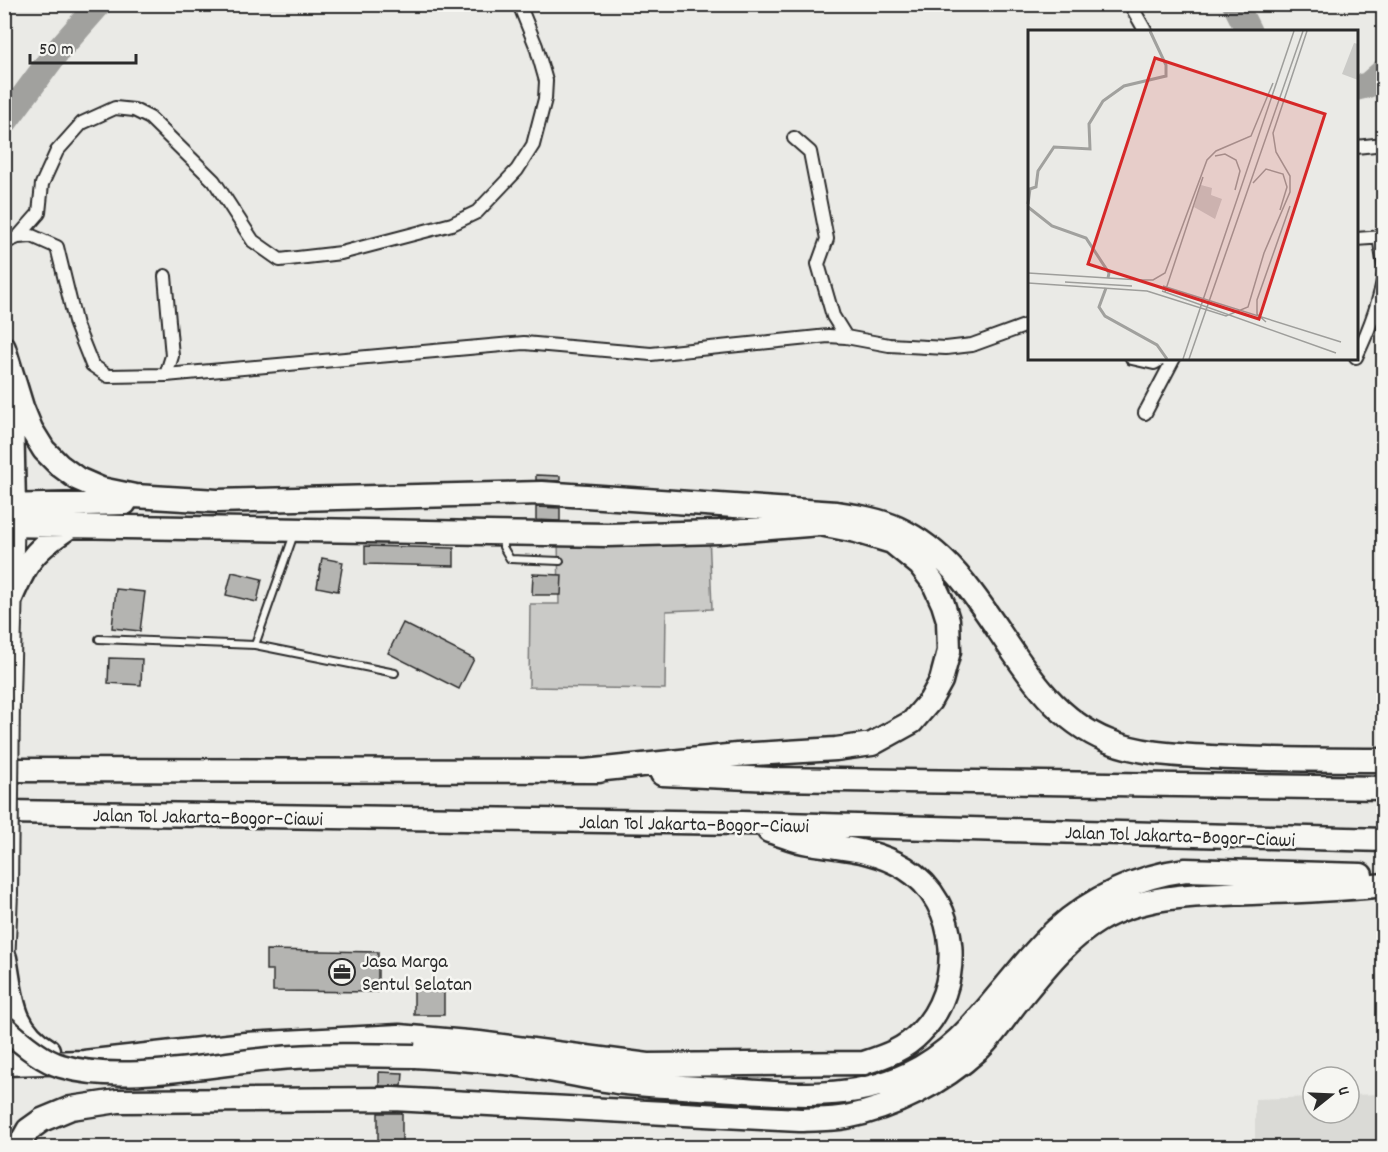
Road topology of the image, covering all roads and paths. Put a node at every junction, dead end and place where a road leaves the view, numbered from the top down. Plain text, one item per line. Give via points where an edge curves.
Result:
1 (519, 4) edge
2 (1130, 4) edge
3 (1145, 30) edge
4 (794, 138) dead end
5 (1383, 144) edge
6 (1358, 147) edge
7 (18, 237) junction
8 (1381, 237) edge
9 (1358, 239) edge
10 (4, 243) edge
11 (1383, 266) edge
12 (1383, 274) edge
13 (165, 276) dead end
14 (1028, 324) edge
15 (846, 337) junction
16 (4, 348) edge
17 (1358, 353) edge
18 (1141, 360) edge
19 (1159, 360) edge
20 (1173, 360) edge
21 (4, 365) edge
22 (166, 375) junction
23 (1146, 413) dead end
24 (217, 501) junction
25 (9, 515) edge
26 (68, 528) junction
27 (296, 531) junction
28 (502, 534) junction
29 (560, 561) dead end
30 (12, 596) junction
31 (99, 639) dead end
32 (255, 645) junction
33 (395, 673) dead end
34 (1383, 759) edge
35 (4, 770) edge
36 (586, 771) junction
37 (1383, 788) edge
38 (4, 813) edge
39 (741, 823) junction
40 (1383, 840) edge
41 (1383, 875) edge
42 (1383, 885) edge
43 (5, 958) edge
44 (4, 965) edge
45 (4, 1027) edge
46 (84, 1062) junction
47 (4, 1064) edge
48 (18, 1148) edge

1 - 7 street via 546,81 533,145 517,170 477,212 452,224 341,253 280,260 253,241 214,181 150,118 134,110 115,108 82,123 57,151 42,184 39,213
2 - 3 street
4 - 15 street via 810,152 827,239 818,264 833,316
5 - 6 street
7 - 10 street
7 - 22 street via 32,236 57,247 76,325 92,365 108,376
8 - 9 street
8 - 11 street
12 - 17 street via 1372,323
13 - 22 street via 172,356
14 - 15 street via 972,345 946,348 889,345
15 - 22 street via 651,354 524,342
16 - 24 highway via 31,429 44,450 78,479 101,489 135,496
18 - 19 street
20 - 23 street
21 - 25 highway via 12,416
24 - 25 highway
24 - 34 highway via 542,493 836,513 872,519 897,527 946,560 967,583 1034,683 1077,724 1107,740 1137,750 1179,756
25 - 26 highway
25 - 30 main road
26 - 27 highway
26 - 30 highway via 31,558
27 - 28 highway
27 - 32 lane
28 - 29 lane via 503,547 510,559
28 - 36 highway via 719,532 820,524 892,543 920,565 943,604 949,651 941,681 912,722 872,744
30 - 43 main road, bridge
31 - 32 lane
32 - 33 lane
35 - 36 highway
36 - 37 highway via 772,779
38 - 39 highway, Jalan Tol Jakarta–Bogor–Ciawi
39 - 40 highway, Jalan Tol Jakarta–Bogor–Ciawi
39 - 46 highway via 806,843 882,856 908,870 935,899 947,925 951,970 938,1010 906,1046 864,1063 648,1065 399,1036 245,1044
41 - 45 highway, bridge via 1185,870 1167,872 1118,890 1080,910 1056,930 965,1035 936,1058 908,1075 840,1093 801,1095 616,1082 514,1064 346,1054 100,1073 59,1065 21,1043
42 - 48 highway via 1160,899 1125,908 1073,938 979,1050 916,1093 884,1108 844,1117 800,1120 393,1098 118,1101 71,1108 42,1120 28,1130
43 - 44 main road
43 - 46 highway via 15,1015 24,1029 46,1050
46 - 47 highway

